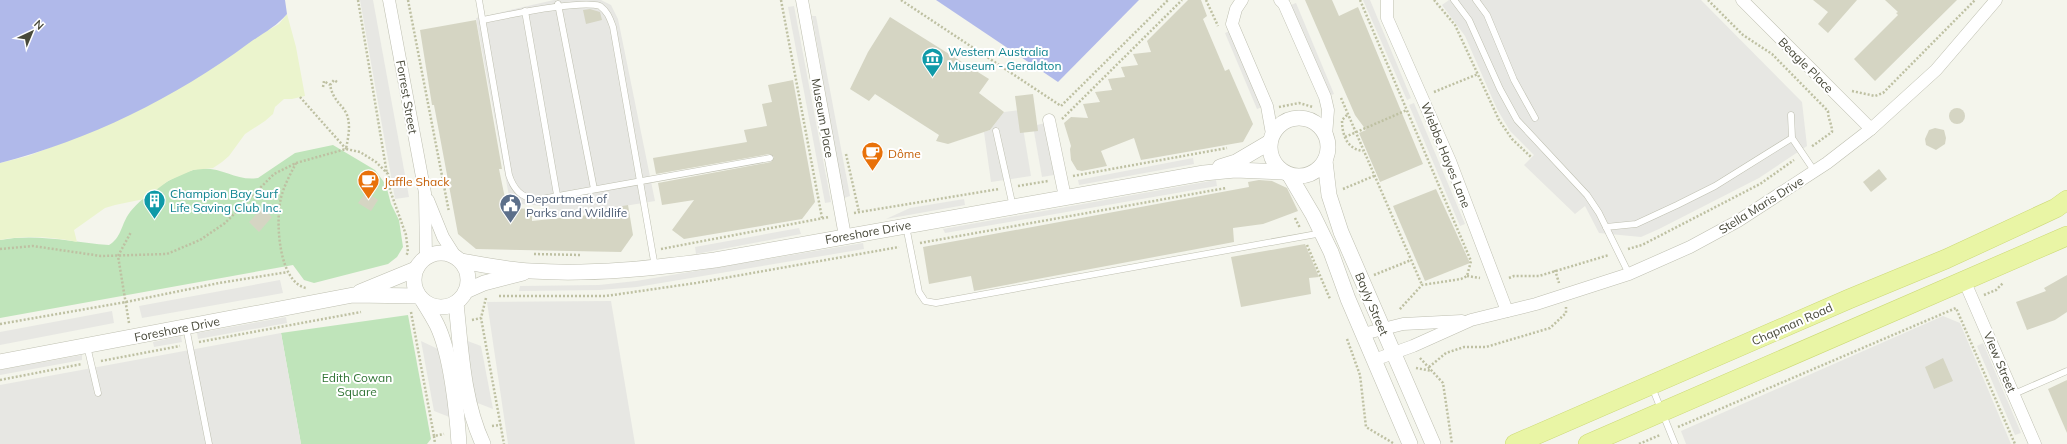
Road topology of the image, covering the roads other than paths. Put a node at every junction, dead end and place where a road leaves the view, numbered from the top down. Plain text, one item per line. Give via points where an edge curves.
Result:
1 (389, 0) edge
2 (479, 0) edge
3 (802, 0) edge
4 (1242, 0) edge
5 (1280, 0) edge
6 (1387, 0) edge
7 (1454, 0) edge
8 (1476, 0) edge
9 (1742, 0) edge
10 (1996, 0) edge
11 (558, 4) junction
12 (525, 11) junction
13 (482, 20) junction
14 (1791, 114) dead end
15 (1536, 118) dead end
16 (1054, 121) road end
17 (1870, 130) junction
18 (996, 131) dead end
19 (1326, 136) junction
20 (1271, 138) junction
21 (1792, 138) junction
22 (770, 158) dead end
23 (1325, 161) junction
24 (1815, 172) junction
25 (1204, 173) junction
26 (1286, 174) junction
27 (639, 181) junction
28 (594, 189) junction
29 (425, 194) junction
30 (557, 196) junction
31 (1065, 197) junction
32 (2067, 200) edge
33 (1013, 207) junction
34 (906, 226) junction
35 (1606, 227) junction
36 (1322, 233) junction
37 (845, 236) junction
38 (2067, 236) edge
39 (426, 257) junction
40 (458, 259) junction
41 (409, 265) junction
42 (656, 268) junction
43 (530, 271) junction
44 (1629, 274) junction
45 (1964, 280) junction
46 (466, 291) junction
47 (353, 295) junction
48 (421, 298) junction
49 (456, 303) junction
50 (1507, 311) junction
51 (1471, 320) junction
52 (186, 327) junction
53 (1383, 329) junction
54 (1363, 334) junction
55 (87, 345) junction
56 (1393, 353) junction
57 (1374, 360) junction
58 (0, 362) edge
59 (2067, 372) edge
60 (1651, 385) junction
61 (98, 393) dead end
62 (2014, 394) junction
63 (1662, 412) junction
64 (454, 439) edge
65 (209, 444) edge
66 (483, 444) edge
67 (1410, 444) edge
68 (1433, 444) edge
69 (1515, 444) edge
70 (1588, 444) edge
71 (1675, 444) edge
72 (2035, 444) edge

1 - 29 street, Forrest Street
2 - 13 lane
3 - 37 street, Museum Place
4 - 20 street via 1236,9 1232,24 1267,106
5 - 19 street via 1325,97 1328,110
6 - 50 street, Wiebbe Hayes Lane via 1387,18 1450,160
7 - 35 lane via 1469,20 1517,120 1586,196
8 - 15 lane via 1487,15 1514,80
9 - 17 street, Beagle Place
10 - 17 street, Stella Maris Drive via 1936,70
11 - 12 lane
11 - 27 lane via 573,1 589,2 600,6 608,14 613,27
11 - 28 lane
12 - 13 lane
12 - 30 lane
13 - 30 lane via 513,185 518,193 526,198 536,200
14 - 21 lane
16 - 31 street
17 - 24 street, Stella Maris Drive
18 - 33 lane
19 - 20 street via 1315,123 1299,118 1283,122
19 - 23 street via 1328,153
20 - 25 street, Foreshore Drive via 1236,162
20 - 26 street via 1271,159
21 - 24 lane
21 - 35 lane via 1715,186 1677,206 1636,224
22 - 27 lane
23 - 26 street via 1314,173 1298,177
23 - 53 street, Bayly Street via 1330,195 1341,232
24 - 44 street, Stella Maris Drive via 1738,221 1690,247
25 - 26 street, Foreshore Drive via 1235,170
25 - 31 street, Foreshore Drive
26 - 36 street, Bayly Street
27 - 28 lane
27 - 42 lane
28 - 30 lane
29 - 39 street, Forrest Street
29 - 40 street, Forrest Street via 443,237
31 - 33 street, Foreshore Drive
32 - 60 main road, Chapman Road via 2056,208 1946,259
33 - 34 street, Foreshore Drive
34 - 36 lane via 919,292 925,301 936,303
34 - 37 street, Foreshore Drive
35 - 44 lane
36 - 54 street, Bayly Street
37 - 42 street, Foreshore Drive
38 - 45 main road
39 - 40 street via 441,252
39 - 41 street
40 - 43 street, Foreshore Drive
40 - 46 street via 468,275
41 - 47 street, Foreshore Drive
41 - 48 street via 414,285
42 - 43 street, Foreshore Drive via 596,272
43 - 46 street, Foreshore Drive via 484,283
44 - 50 street, Stella Maris Drive
45 - 62 street, View Street
45 - 63 main road
46 - 49 street
47 - 48 street, Foreshore Drive
47 - 52 street, Foreshore Drive
48 - 49 street via 440,308
48 - 64 street via 443,341 453,389
49 - 66 street via 471,411
50 - 51 street, Stella Maris Drive
51 - 53 street, Stella Maris Drive via 1403,324
51 - 56 street, Stella Maris Drive
52 - 55 street, Foreshore Drive
52 - 65 lane
53 - 54 street, Stella Maris Drive
53 - 56 street, Bayly Street
54 - 57 street, Bayly Street
55 - 58 street, Foreshore Drive
55 - 61 lane
56 - 57 street, Stella Maris Drive
56 - 68 street, Bayly Street
57 - 67 street, Bayly Street
59 - 62 lane
60 - 63 lane
60 - 69 main road, Chapman Road
62 - 72 street, View Street
63 - 70 main road
63 - 71 lane

